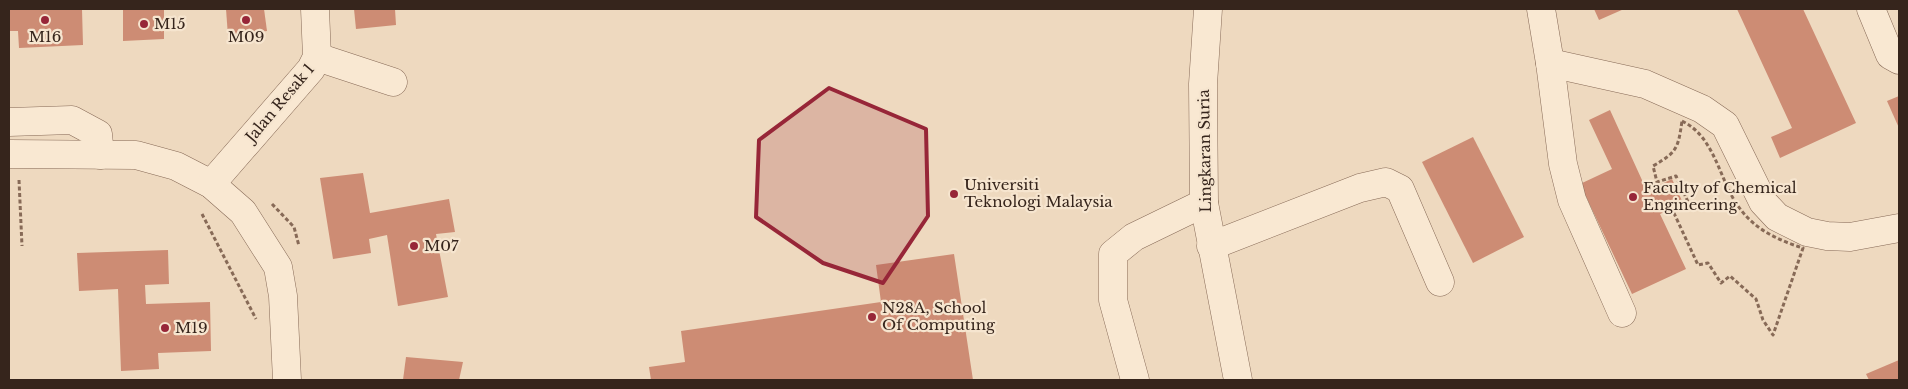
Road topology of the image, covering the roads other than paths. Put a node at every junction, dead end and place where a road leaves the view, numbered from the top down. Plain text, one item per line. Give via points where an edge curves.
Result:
1 (315, 9) edge
2 (1208, 9) edge
3 (1541, 9) edge
4 (1871, 9) edge
5 (317, 58) junction
6 (1899, 60) edge
7 (1550, 63) junction
8 (393, 82) dead end
9 (9, 122) edge
10 (100, 155) junction
11 (14, 164) edge
12 (205, 196) junction
13 (1204, 203) junction
14 (1899, 228) edge
15 (1211, 246) junction
16 (1440, 282) dead end
17 (1622, 313) dead end
18 (287, 380) edge
19 (1135, 380) edge
20 (1238, 380) edge

1 - 5 street, Jalan Resak 1
2 - 13 street, Lingkaran Suria via 1203,84
3 - 7 street
4 - 6 street via 1890,55
5 - 8 street
5 - 12 street, Jalan Resak 1
7 - 14 street via 1645,84 1702,109 1725,125 1763,202 1777,217 1807,232 1850,237
7 - 17 street via 1563,164 1572,200
9 - 10 street via 72,120 98,134
10 - 11 street
10 - 12 street via 136,156 176,166
12 - 18 street via 243,212 278,267 283,296
13 - 15 street, Lingkaran Suria
13 - 19 street via 1134,237 1114,254 1114,300
15 - 16 street via 1360,188 1386,182 1400,189
15 - 20 street, Lingkaran Suria

